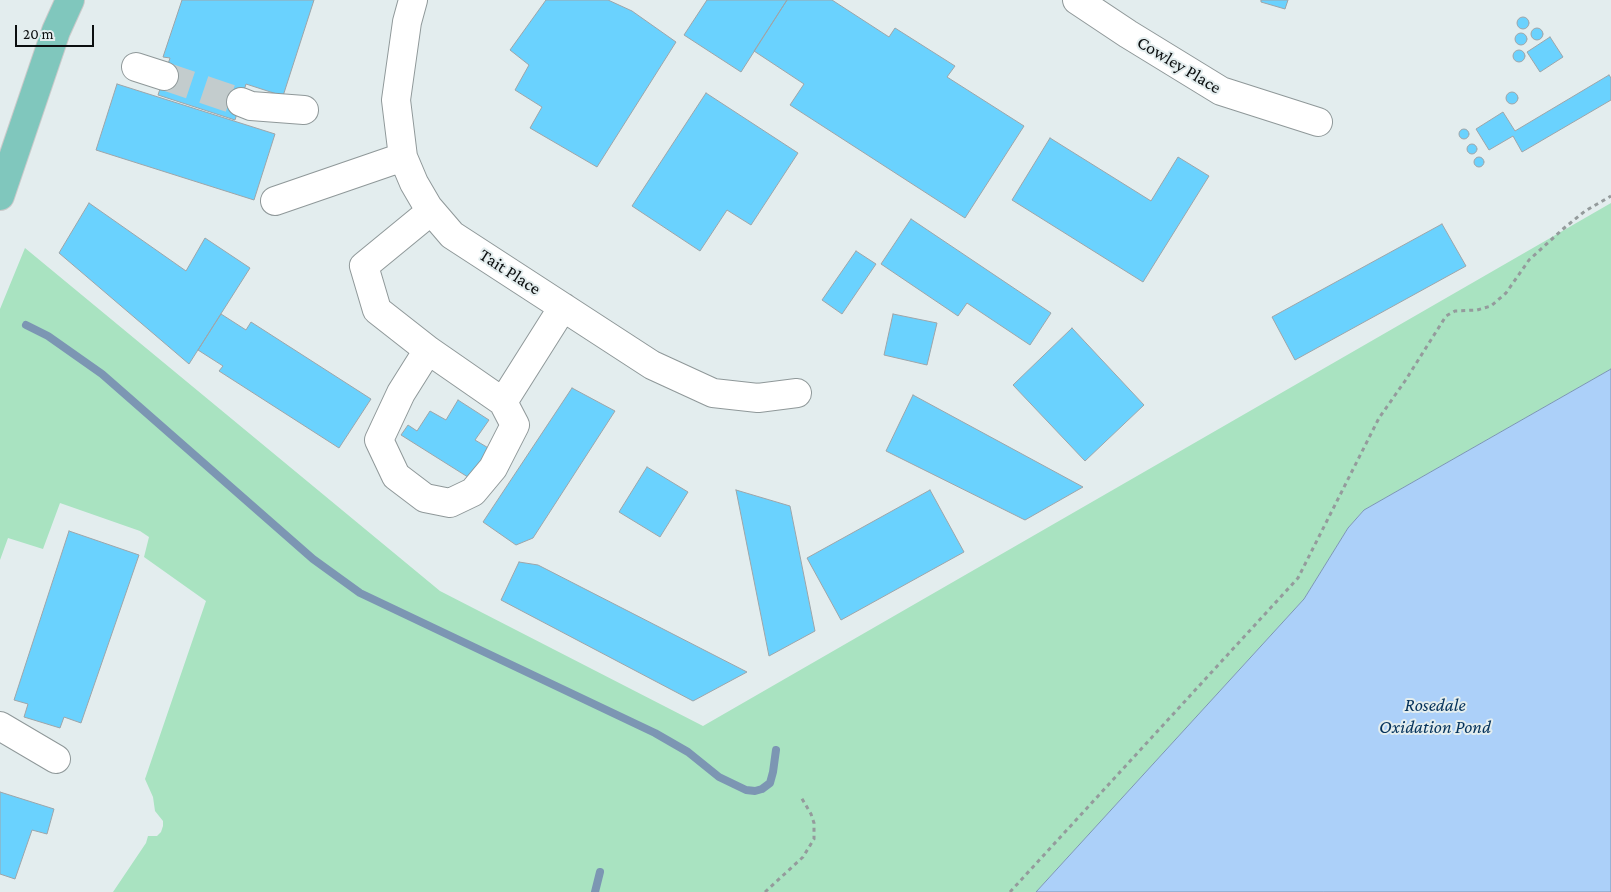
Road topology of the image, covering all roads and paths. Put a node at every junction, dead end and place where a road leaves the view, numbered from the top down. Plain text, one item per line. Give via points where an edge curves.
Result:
1 (61, 0) edge
2 (70, 0) edge
3 (413, 0) edge
4 (1077, 0) edge
5 (56, 31) junction
6 (136, 66) dead end
7 (164, 76) tunnel mouth
8 (241, 102) tunnel mouth
9 (304, 110) dead end
10 (1318, 122) dead end
11 (403, 157) junction
12 (0, 196) edge
13 (1611, 196) edge
14 (275, 201) dead end
15 (431, 211) junction
16 (564, 307) junction
17 (428, 350) junction
18 (797, 393) dead end
19 (503, 402) junction
20 (0, 726) edge
21 (56, 759) dead end
22 (801, 797) dead end
23 (765, 892) edge
24 (1010, 892) edge

1 - 5 main road
2 - 5 main road
3 - 11 street, Tait Place via 396,100
4 - 10 street, Cowley Place via 1221,91
5 - 12 main road
6 - 7 street
8 - 9 street via 251,106
11 - 14 street
11 - 15 street, Tait Place
13 - 24 path via 1585,211 1529,260 1506,293 1491,306 1455,311 1446,316 1379,418 1298,578
15 - 16 street, Tait Place via 452,234
15 - 17 street via 364,266 377,310
16 - 18 street, Tait Place via 652,365 712,393 758,398
16 - 19 street
17 - 19 street
17 - 19 street via 401,393 379,440 396,476 425,498 450,503 473,492 493,468 515,425
20 - 21 street
22 - 23 path via 814,823 814,839 803,857

